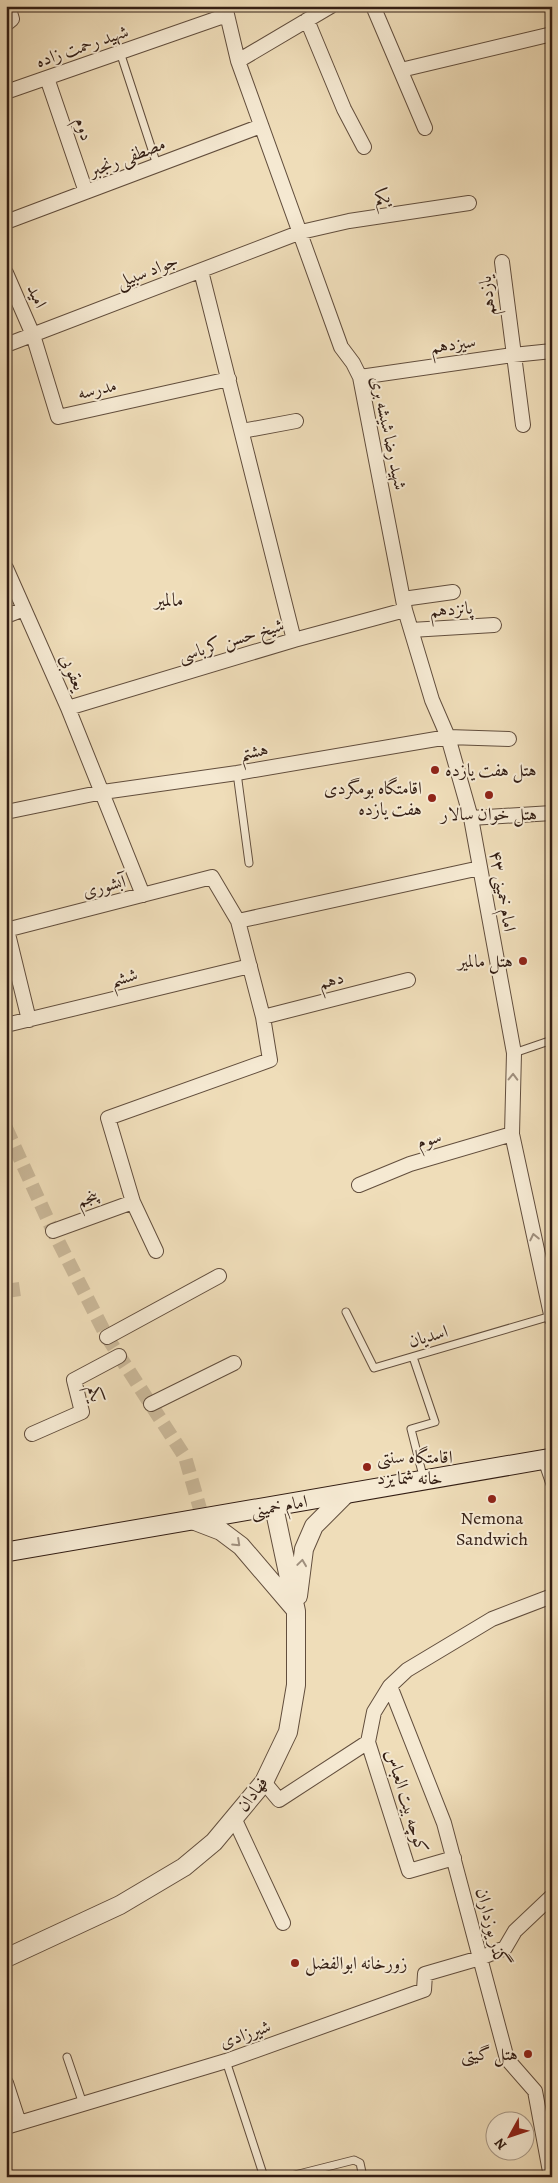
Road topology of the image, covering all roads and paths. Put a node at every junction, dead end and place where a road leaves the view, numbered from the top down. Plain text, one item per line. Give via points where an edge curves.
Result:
1 (8, 6) edge
2 (331, 6) edge
3 (374, 6) edge
4 (226, 10) edge
5 (307, 20) junction
6 (6, 24) edge
7 (552, 34) edge
8 (120, 52) junction
9 (238, 61) junction
10 (401, 70) junction
11 (47, 78) junction
12 (6, 92) edge
13 (261, 126) junction
14 (425, 128) dead end
15 (364, 147) dead end
16 (157, 165) junction
17 (86, 192) junction
18 (469, 203) dead end
19 (6, 222) edge
20 (301, 232) junction
21 (502, 262) dead end
22 (201, 271) junction
23 (6, 273) edge
24 (34, 335) junction
25 (6, 345) edge
26 (552, 351) edge
27 (513, 355) junction
28 (360, 377) junction
29 (229, 379) junction
30 (296, 421) dead end
31 (523, 425) dead end
32 (242, 431) junction
33 (6, 568) edge
34 (453, 592) dead end
35 (404, 604) junction
36 (24, 609) junction
37 (6, 616) edge
38 (494, 625) dead end
39 (411, 630) junction
40 (294, 640) junction
41 (68, 708) junction
42 (448, 737) junction
43 (509, 739) dead end
44 (237, 773) junction
45 (102, 792) junction
46 (6, 812) edge
47 (552, 813) edge
48 (471, 818) junction
49 (249, 863) dead end
50 (480, 868) junction
51 (143, 895) junction
52 (238, 921) junction
53 (7, 930) edge
54 (250, 966) junction
55 (408, 980) dead end
56 (263, 1017) junction
57 (29, 1020) junction
58 (6, 1026) edge
59 (552, 1040) edge
60 (514, 1052) junction
61 (512, 1134) junction
62 (359, 1186) dead end
63 (134, 1202) junction
64 (53, 1230) dead end
65 (156, 1251) dead end
66 (546, 1264) edge
67 (219, 1276) dead end
68 (346, 1312) dead end
69 (551, 1317) edge
70 (107, 1337) dead end
71 (119, 1356) dead end
72 (412, 1357) junction
73 (234, 1363) dead end
74 (151, 1404) dead end
75 (32, 1434) dead end
76 (547, 1459) edge
77 (424, 1480) junction
78 (552, 1490) edge
79 (346, 1494) junction
80 (274, 1507) junction
81 (195, 1521) junction
82 (6, 1552) edge
83 (552, 1596) edge
84 (296, 1611) junction
85 (390, 1686) junction
86 (368, 1742) junction
87 (264, 1782) junction
88 (234, 1818) junction
89 (454, 1858) junction
90 (552, 1896) edge
91 (283, 1924) dead end
92 (6, 1958) edge
93 (480, 1958) junction
94 (67, 2058) dead end
95 (226, 2061) junction
96 (6, 2083) edge
97 (83, 2104) junction
98 (12, 2125) edge
99 (264, 2177) edge
100 (286, 2177) edge
101 (363, 2177) edge
102 (551, 2177) edge

1 - 6 street via 12,19
2 - 5 street
3 - 10 street
4 - 8 street, شهید رحمت زاده
4 - 9 street, شهید رضا شیشه بری
5 - 9 street
5 - 15 street via 344,109
7 - 10 street
8 - 11 street, شهید رحمت زاده
8 - 16 lane
9 - 13 street, شهید رضا شیشه بری
10 - 14 street
11 - 12 street, شهید رحمت زاده
11 - 17 street, دوم
13 - 16 street, مصطفی رنجبر
13 - 20 street, شهید رضا شیشه بری
16 - 17 street, مصطفی رنجبر
17 - 19 street, مصطفی رنجبر
18 - 20 street, یکم via 349,221
20 - 22 street, جواد سبیلی
20 - 28 street, شهید رضا شیشه بری via 341,347
21 - 27 street, یازدهم
22 - 24 street, جواد سبیلی
22 - 29 street
23 - 24 street, امید
24 - 25 street, جواد سبیلی
24 - 29 street, مدرسه via 58,417
26 - 27 street, سیزدهم
27 - 28 street, سیزدهم
27 - 31 street, یازدهم
28 - 35 street, شهید رضا شیشه بری
29 - 32 street
30 - 32 street
32 - 40 street
33 - 36 street, یعقوبی
34 - 35 street, شیخ حسن کرباسی
35 - 39 street, شهید رضا شیشه بری
35 - 40 street, شیخ حسن کرباسی
36 - 37 street
36 - 41 street, یعقوبی
38 - 39 street, پانزدهم
39 - 42 street, شهید رضا شیشه بری via 432,700
40 - 41 street, شیخ حسن کرباسی
41 - 45 street, یعقوبی
42 - 43 street, هشتم
42 - 44 street, هشتم
42 - 48 street, امام خمینی ۴۳
44 - 45 street, هشتم
44 - 49 lane
45 - 46 street, هشتم
45 - 51 street, یعقوبی
47 - 48 street
48 - 50 street, امام خمینی ۴۳
50 - 52 street
50 - 60 street, امام خمینی ۴۳
51 - 52 street, آبشوری via 212,877
51 - 53 street, آبشوری
52 - 54 street
53 - 57 street
54 - 56 street
54 - 57 street, ششم
55 - 56 street, دهم
56 - 63 street via 270,1060 108,1118
57 - 58 street, ششم
59 - 60 lane
61 -> 60 street, امام خمینی ۴۳
61 - 62 street, سوم via 410,1164
66 -> 61 street, امام خمینی ۴۳
63 - 64 street, پنجم
63 - 65 street
66 - 69 street, امام خمینی ۴۳
67 - 70 street
68 - 72 lane, اسدیان via 374,1368
69 - 72 lane, اسدیان
71 - 75 street, یکم via 74,1380 82,1412
72 - 77 lane via 435,1422 411,1429
73 - 74 street
76 - 77 main road, امام خمینی
76 - 78 lane
77 - 79 main road, امام خمینی
79 - 80 main road, امام خمینی
84 -> 79 street via 304,1550 314,1526
80 - 81 main road, امام خمینی
80 - 84 street, فهادان
81 - 82 main road, امام خمینی
81 -> 84 street via 221,1531 240,1546
83 - 85 street via 492,1619 407,1670
84 - 87 street, فهادان via 296,1685 288,1732
85 - 86 street via 374,1712
85 - 89 street, گذر يوزداران via 444,1823
86 - 87 street via 279,1800
86 - 89 street, کوچه بيت العباس via 409,1871
87 - 88 street, فهادان
88 - 91 street
88 - 92 street, فهادان via 214,1842 176,1872 120,1905
89 - 93 street, گذر يوزداران
90 - 93 street via 515,1930 505,1948
93 - 95 street, شیرزادی via 425,1974 424,1990
93 - 102 street, گذر يوزداران via 507,2059 534,2091
94 - 97 lane
95 - 97 street, شیرزادی
95 - 99 lane
96 - 98 street
97 - 98 street, شیرزادی
100 - 101 lane via 354,2160 360,2163

